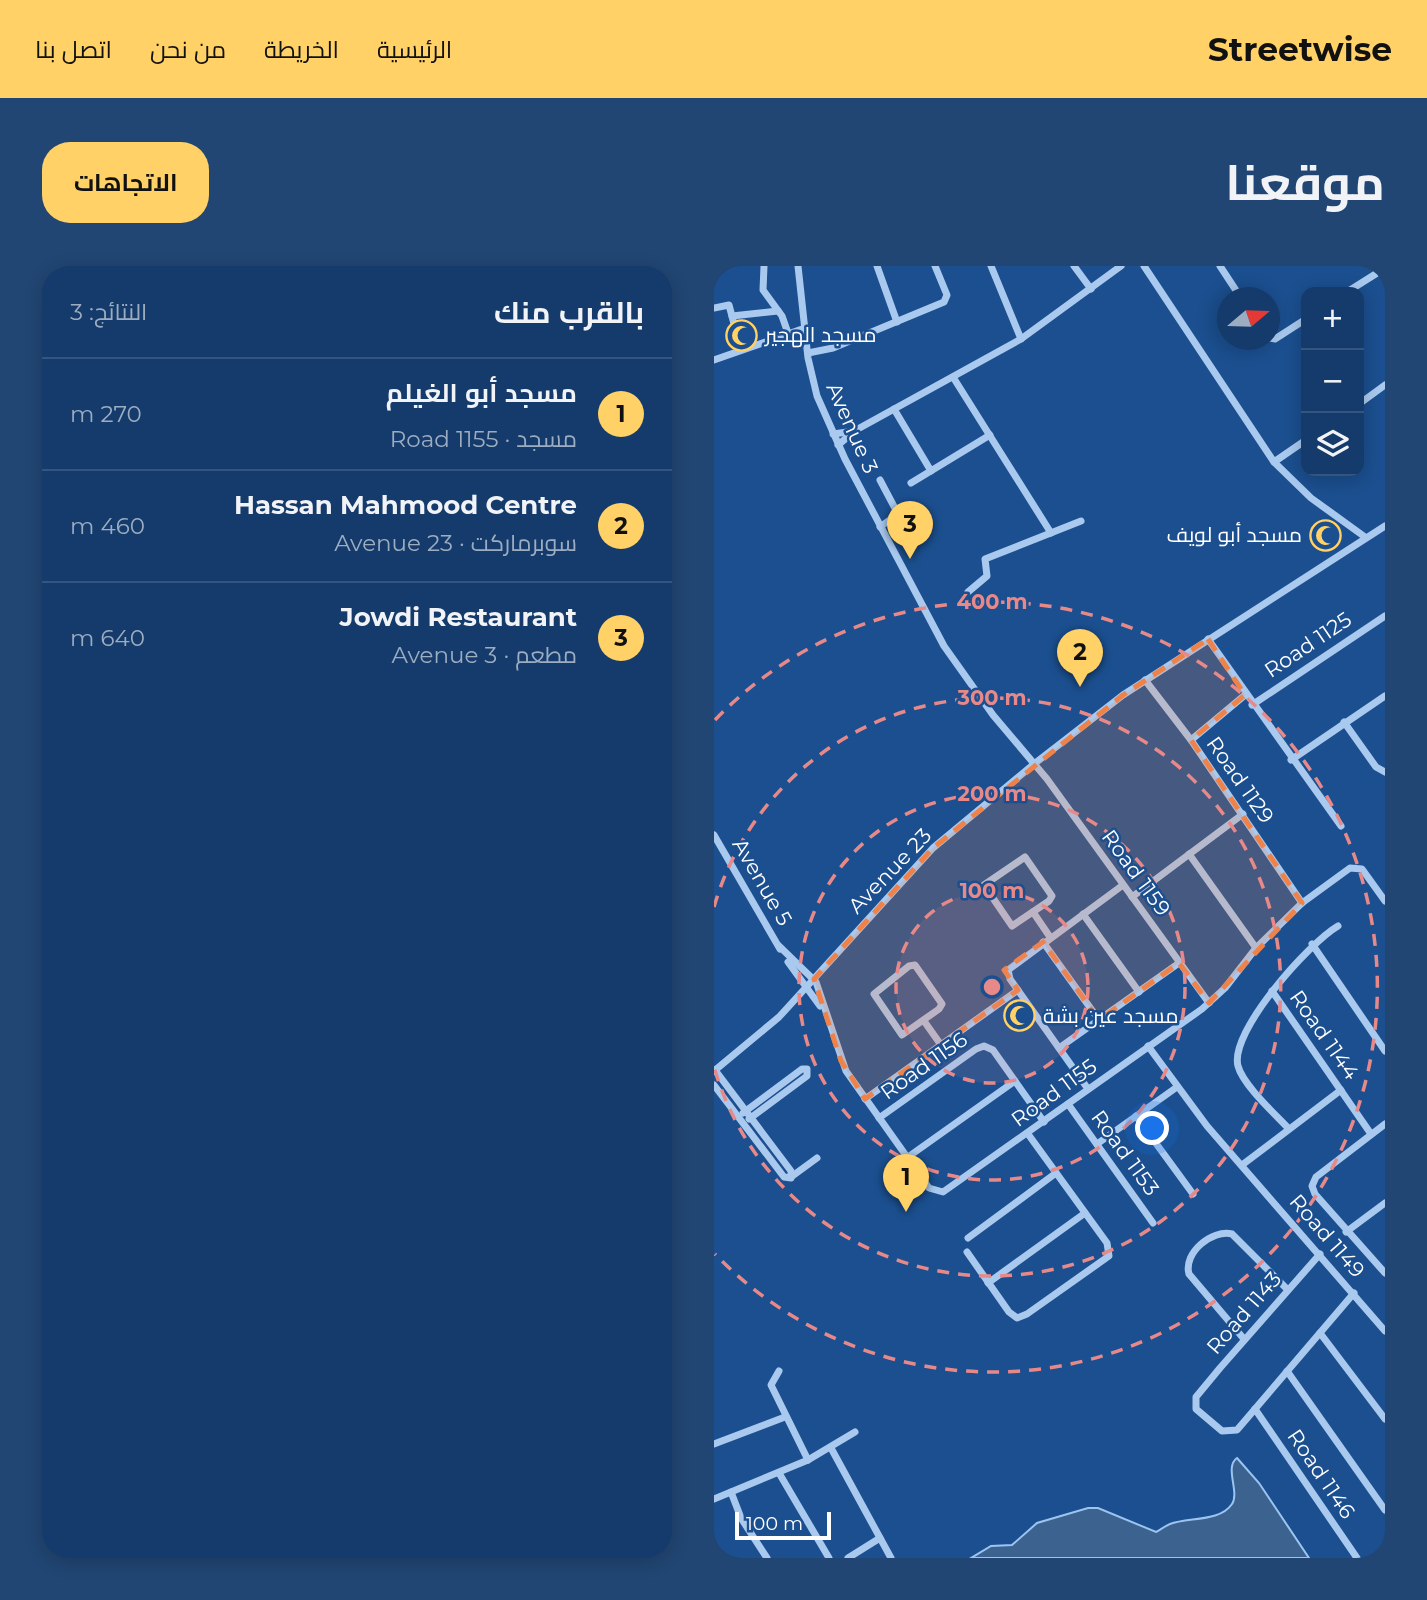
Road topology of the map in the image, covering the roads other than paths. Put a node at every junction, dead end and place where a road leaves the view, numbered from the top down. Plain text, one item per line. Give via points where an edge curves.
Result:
1 (764, 266) edge
2 (798, 266) edge
3 (877, 266) edge
4 (935, 266) edge
5 (991, 266) edge
6 (1074, 266) edge
7 (1121, 266) edge
8 (1220, 266) edge
9 (1146, 267) edge
10 (1385, 268) edge
11 (1234, 287) edge
12 (1355, 287) edge
13 (1091, 289) junction
14 (714, 308) edge
15 (778, 311) junction
16 (732, 316) junction
17 (897, 322) junction
18 (1301, 322) edge
19 (805, 328) junction
20 (789, 336) junction
21 (1280, 336) edge
22 (1021, 339) junction
23 (806, 340) junction
24 (741, 350) junction
25 (807, 353) junction
26 (714, 360) edge
27 (953, 377) junction
28 (1385, 385) edge
29 (1364, 400) edge
30 (894, 409) junction
31 (856, 430) junction
32 (833, 434) junction
33 (990, 435) junction
34 (1301, 444) edge
35 (838, 445) junction
36 (1275, 462) junction
37 (932, 471) junction
38 (880, 480) dead end
39 (911, 483) dead end
40 (1081, 521) dead end
41 (1385, 526) edge
42 (880, 527) junction
43 (1051, 533) junction
44 (1365, 537) junction
45 (968, 592) dead end
46 (1385, 616) edge
47 (1208, 639) junction
48 (1145, 680) junction
49 (1245, 695) junction
50 (1385, 696) edge
51 (1252, 705) junction
52 (1344, 722) junction
53 (1191, 740) junction
54 (1291, 760) junction
55 (1034, 764) junction
56 (1385, 772) edge
57 (1243, 814) junction
58 (1341, 826) dead end
59 (714, 835) edge
60 (1189, 854) junction
61 (1124, 886) junction
62 (1132, 897) junction
63 (1385, 901) edge
64 (1303, 903) junction
65 (1033, 912) junction
66 (1083, 914) junction
67 (1338, 926) dead end
68 (1047, 940) junction
69 (1312, 944) junction
70 (779, 947) junction
71 (1256, 948) junction
72 (1180, 963) junction
73 (814, 979) junction
74 (807, 987) junction
75 (1017, 990) junction
76 (1272, 990) junction
77 (1139, 992) junction
78 (1209, 1003) junction
79 (824, 1011) junction
80 (1099, 1020) junction
81 (923, 1021) junction
82 (941, 1045) junction
83 (1148, 1046) junction
84 (1059, 1048) junction
85 (1385, 1051) edge
86 (715, 1070) edge
87 (1014, 1081) junction
88 (714, 1085) edge
89 (1177, 1087) junction
90 (1088, 1089) junction
91 (1340, 1090) junction
92 (777, 1093) dead end
93 (865, 1099) junction
94 (1068, 1104) junction
95 (749, 1114) junction
96 (1136, 1116) junction
97 (878, 1118) junction
98 (741, 1120) junction
99 (1044, 1122) junction
100 (1385, 1124) edge
101 (1289, 1129) junction
102 (1028, 1134) junction
103 (1371, 1134) junction
104 (1097, 1144) junction
105 (776, 1150) junction
106 (768, 1156) junction
107 (908, 1157) junction
108 (817, 1158) dead end
109 (1242, 1165) junction
110 (1056, 1173) junction
111 (791, 1178) junction
112 (1193, 1194) dead end
113 (1385, 1203) edge
114 (1085, 1213) junction
115 (1153, 1223) dead end
116 (1346, 1232) junction
117 (968, 1238) dead end
118 (967, 1252) dead end
119 (1320, 1254) junction
120 (1385, 1273) edge
121 (988, 1283) junction
122 (1287, 1289) junction
123 (1354, 1293) junction
124 (1385, 1331) edge
125 (1320, 1334) junction
126 (1244, 1339) junction
127 (779, 1371) dead end
128 (1287, 1371) junction
129 (1255, 1409) junction
130 (785, 1417) junction
131 (1385, 1419) edge
132 (855, 1432) dead end
133 (714, 1444) edge
134 (831, 1448) junction
135 (808, 1460) junction
136 (779, 1473) junction
137 (731, 1492) junction
138 (714, 1499) edge
139 (1385, 1510) edge
140 (880, 1538) junction
141 (765, 1557) edge
142 (829, 1558) edge
143 (848, 1558) edge
144 (891, 1558) edge
145 (1357, 1558) edge

1 - 15 street via 763,290
2 - 19 street, Avenue 3
3 - 17 street
4 - 17 street via 947,295 945,301
5 - 22 street
6 - 13 street
7 - 13 street
8 - 11 street
9 - 36 street
10 - 12 street
13 - 22 street
14 - 16 street via 729,305
15 - 16 street
15 - 20 street
16 - 24 street
17 - 25 street via 833,348
18 - 21 street
19 - 20 street
19 - 23 street, Avenue 3
20 - 23 street
20 - 24 street
22 - 27 street
23 - 25 street, Avenue 3
24 - 26 street
25 - 32 street, Avenue 3 via 814,387
27 - 30 street
27 - 33 street
28 - 29 street
30 - 31 street
30 - 37 street
31 - 32 street
31 - 35 street
32 - 35 street, Avenue 3
33 - 37 street
33 - 43 street
34 - 36 street
35 - 42 street, Avenue 3
36 - 44 street via 1311,498
37 - 39 street
38 - 42 street via 898,514
40 - 43 street
41 - 44 street, Avenue 23
42 - 55 street, Avenue 3 via 957,667
43 - 45 street via 985,559 987,576
44 - 47 street, Avenue 23
46 - 51 street, Road 1125
47 - 48 street, Avenue 23
47 - 49 street
48 - 53 street, Road 1129
48 - 55 street, Avenue 23
49 - 51 street
49 - 53 street
50 - 52 street
51 - 54 street
52 - 54 street
52 - 56 street via 1376,767
53 - 57 street, Road 1129
54 - 58 street
55 - 61 street, Road 1159
55 - 73 street, Avenue 23 via 911,870
57 - 60 street
57 - 64 street, Road 1129
59 - 70 street, Avenue 5
60 - 62 street
60 - 71 street
61 - 62 street, Road 1159
61 - 66 street
62 - 72 street, Road 1159
63 - 64 street, Road 1155 via 1362,869 1348,870
64 - 71 street, Road 1155
65 - 65 street via 1009,925 984,888 1022,856 1030,860 1051,893 1049,901
65 - 68 street
66 - 68 street
66 - 77 street
67 - 69 street
68 - 75 street via 1009,968
68 - 80 street
69 - 76 street
69 - 85 street, Road 1144
70 - 73 street, Avenue 5
70 - 74 street, Avenue 5
71 - 78 street, Road 1155
72 - 77 street
72 - 78 street, Road 1159
73 - 74 street, Avenue 23
73 - 79 street, Road 1155
74 - 79 street, Road 1155
74 - 86 street, Avenue 23 via 763,1032
75 - 82 street
75 - 84 street
76 - 91 street, Road 1144
76 - 101 street via 1241,1045 1237,1064
77 - 80 street
78 - 83 street, Road 1155
79 - 93 street, Road 1155 via 841,1061
80 - 84 street
81 - 81 street via 900,1034 874,997 877,989 912,965 920,969 942,1001 940,1009
81 - 82 street
82 - 93 street
83 - 89 street, Road 1149
83 - 90 street, Road 1155
84 - 90 street
86 - 95 street
87 - 97 street, Road 1156 via 993,1050 980,1046
87 - 99 street, Road 1156
87 - 107 street
88 - 98 street
89 - 96 street
89 - 109 street, Road 1149
90 - 94 street, Road 1155
91 - 101 street
91 - 103 street, Road 1144
92 - 95 street
93 - 97 street, Road 1155
94 - 99 street, Road 1155
94 - 104 street, Road 1153
95 - 98 street
95 - 105 street
96 - 104 street
96 - 112 street
97 - 107 street, Road 1155
98 - 106 street
99 - 102 street, Road 1155
100 - 103 street
101 - 109 street
102 - 107 street, Road 1155 via 943,1192 929,1188
102 - 110 street
103 - 116 street via 1316,1177 1312,1186
104 - 115 street, Road 1153
105 - 106 street
105 - 111 street via 792,1172
106 - 111 street via 784,1177
108 - 111 street
109 - 119 street, Road 1149
110 - 114 street
110 - 117 street
113 - 116 street
114 - 121 street
114 - 121 street via 1109,1247 1105,1258 1023,1317 1012,1316
116 - 120 street
118 - 121 street
119 - 122 street, Road 1143
119 - 123 street, Road 1149
122 - 126 street, Road 1143
122 - 126 street via 1232,1234 1216,1235 1191,1254 1189,1273
123 - 124 street, Road 1149
123 - 125 street
125 - 128 street
125 - 131 street
126 - 129 street, Road 1143 via 1196,1397 1196,1409 1225,1433 1237,1430
127 - 130 street via 771,1385
128 - 129 street
128 - 139 street
129 - 145 street, Road 1146
130 - 133 street
130 - 135 street
132 - 134 street
134 - 135 street
134 - 140 street
135 - 136 street
136 - 137 street
136 - 142 street
137 - 138 street
137 - 141 street
140 - 143 street
140 - 144 street

